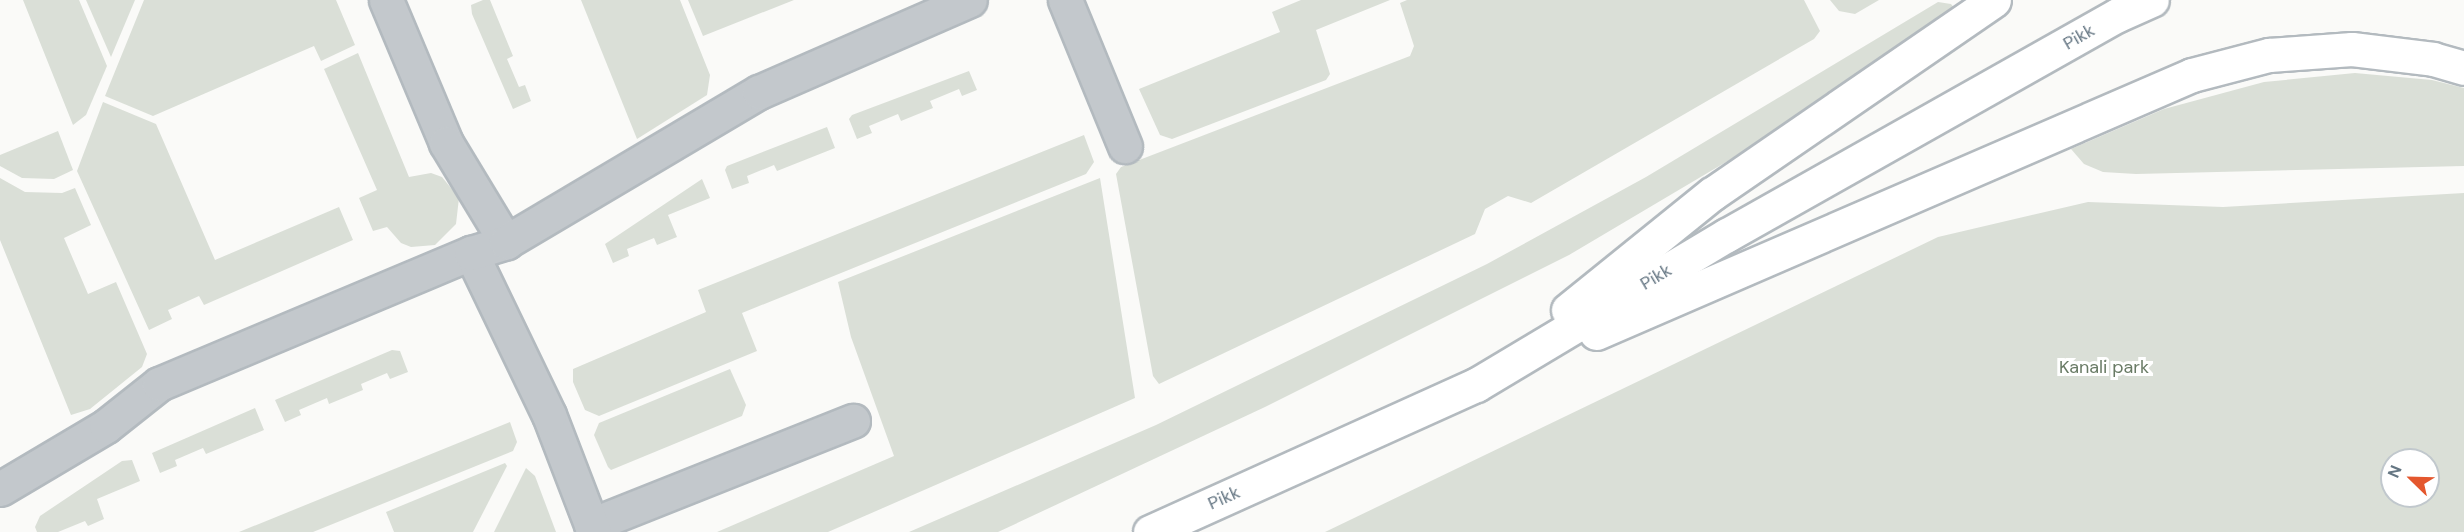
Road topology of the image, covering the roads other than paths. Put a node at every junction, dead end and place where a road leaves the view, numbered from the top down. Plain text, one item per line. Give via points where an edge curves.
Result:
1 (386, 0) edge
2 (970, 0) edge
3 (1065, 0) edge
4 (1994, 0) edge
5 (2152, 0) edge
6 (2464, 68) edge
7 (1125, 146) dead end
8 (506, 242) junction
9 (471, 253) junction
10 (1476, 385) junction
11 (853, 421) dead end
12 (0, 489) edge
13 (593, 529) edge
14 (1150, 532) edge

1 - 8 street via 446,143
2 - 8 street via 759,92
3 - 7 street
4 - 10 street via 1978,15 1712,194
5 - 10 street, Pikk via 2118,15 1727,235
6 - 10 street via 2433,59 2352,49 2269,55 2192,75
8 - 9 street
9 - 12 street via 159,384 106,426
9 - 13 street via 549,415
10 - 14 street, Pikk
11 - 13 street

